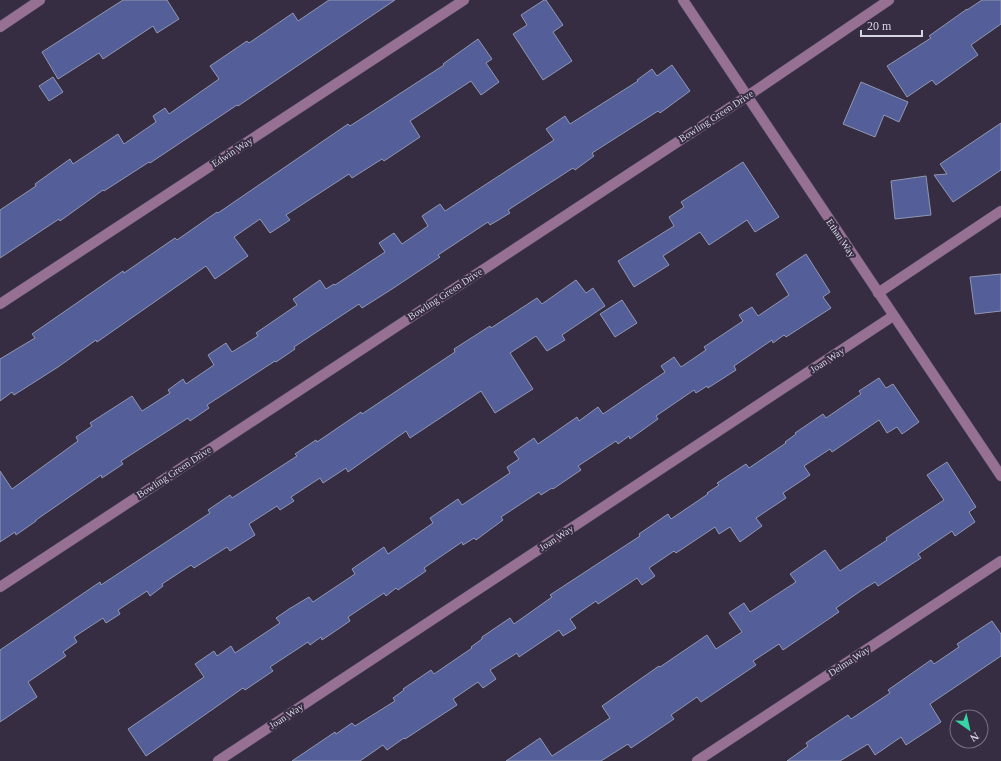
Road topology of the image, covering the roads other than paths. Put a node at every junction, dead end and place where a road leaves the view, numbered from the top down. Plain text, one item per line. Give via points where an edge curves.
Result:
1 (40, 0) edge
2 (464, 0) edge
3 (683, 0) edge
4 (889, 0) edge
5 (0, 27) edge
6 (746, 97) junction
7 (1001, 212) edge
8 (878, 293) junction
9 (0, 304) edge
10 (893, 316) junction
11 (1001, 476) edge
12 (1001, 561) edge
13 (0, 587) edge
14 (219, 760) edge
15 (697, 761) edge

1 - 5 street
2 - 9 street, Edwin Way
3 - 6 street, Ethan Way
4 - 6 street, Bowling Green Drive
6 - 8 street, Ethan Way
6 - 13 street, Bowling Green Drive
7 - 8 street
8 - 10 street, Ethan Way
10 - 11 street, Ethan Way
10 - 14 street, Joan Way
12 - 15 street, Delma Way

